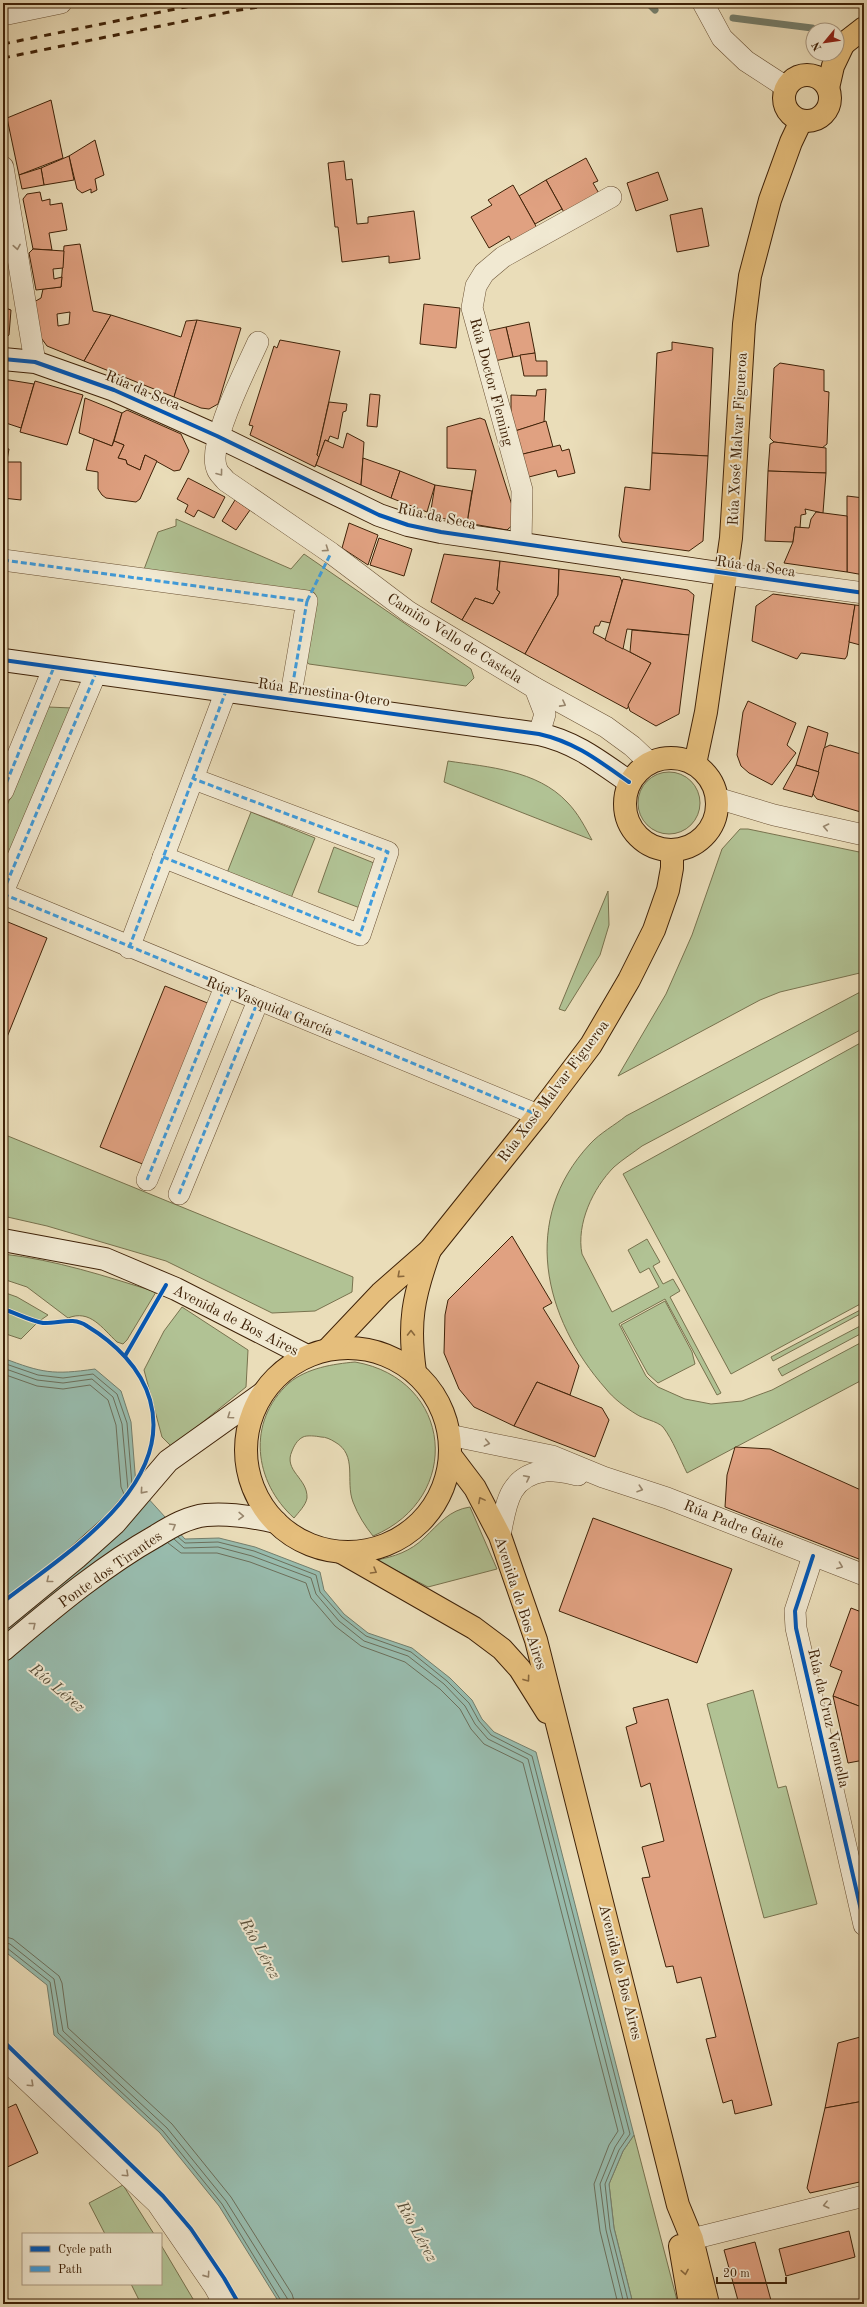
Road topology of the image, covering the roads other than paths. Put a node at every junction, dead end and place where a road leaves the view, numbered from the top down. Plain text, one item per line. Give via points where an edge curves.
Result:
1 (62, 3) edge
2 (703, 3) edge
3 (3, 15) edge
4 (864, 28) edge
5 (845, 43) edge
6 (819, 62) edge
7 (834, 62) edge
8 (803, 74) junction
9 (786, 87) junction
10 (828, 88) junction
11 (801, 121) junction
12 (3, 167) edge
13 (611, 197) dead end
14 (258, 342) dead end
15 (3, 359) edge
16 (35, 362) junction
17 (217, 436) junction
18 (521, 544) junction
19 (3, 560) edge
20 (725, 574) junction
21 (864, 593) edge
22 (3, 660) edge
23 (54, 667) junction
24 (96, 673) junction
25 (535, 688) junction
26 (226, 691) junction
27 (290, 700) junction
28 (539, 734) junction
29 (650, 762) junction
30 (694, 764) junction
31 (194, 779) junction
32 (629, 782) junction
33 (3, 791) edge
34 (717, 798) junction
35 (864, 835) edge
36 (672, 851) junction
37 (163, 857) junction
38 (3, 893) edge
39 (129, 948) junction
40 (225, 987) junction
41 (258, 1001) junction
42 (538, 1116) junction
43 (146, 1180) dead end
44 (179, 1194) dead end
45 (3, 1240) edge
46 (430, 1250) junction
47 (328, 1349) junction
48 (307, 1356) junction
49 (415, 1372) junction
50 (262, 1394) junction
51 (449, 1445) junction
52 (603, 1477) junction
53 (276, 1522) junction
54 (500, 1536) junction
55 (340, 1552) junction
56 (813, 1556) junction
57 (864, 1575) edge
58 (3, 1618) edge
59 (3, 1650) edge
60 (562, 1739) junction
61 (863, 1915) edge
62 (3, 2058) edge
63 (864, 2196) edge
64 (678, 2205) junction
65 (692, 2239) junction
66 (224, 2304) edge
67 (690, 2304) edge
68 (708, 2304) edge

1 - 3 street
2 - 9 street via 722,38 746,61
4 - 5 main road
6 - 8 main road
7 - 10 main road
8 - 9 main road via 790,81
8 - 10 main road via 818,77
9 - 11 main road via 786,108
10 - 11 main road via 830,103 823,116
11 - 20 main road, Rúa Xosé Malvar Figueroa via 770,200 750,276 744,324 731,538
12 -> 16 street
13 - 18 street, Rúa Doctor Fleming via 503,257 484,273 476,286 472,308 522,490
14 - 17 street, Camiño Vello de Castela
15 - 16 street, Rúa da Seca
16 - 17 street, Rúa da Seca via 114,390
17 - 18 street, Rúa da Seca via 379,515 440,532
17 -> 25 street, Camiño Vello de Castela via 216,469 226,481 332,553 409,612
18 - 20 street, Rúa da Seca
19 - 27 street via 306,601
20 - 21 street, Rúa da Seca
20 - 30 main road, Rúa Xosé Malvar Figueroa via 706,712
22 - 23 street, Rúa Ernestina Otero
23 - 24 street, Rúa Ernestina Otero
23 - 33 street
24 - 26 street, Rúa Ernestina Otero
24 - 38 street
25 - 28 street via 545,714
25 -> 29 street, Camiño Vello de Castela via 606,727
26 - 27 street, Rúa Ernestina Otero
26 - 31 street
27 - 28 street, Rúa Ernestina Otero
28 - 32 street, Rúa Ernestina Otero via 562,739
29 - 30 main road via 676,758
29 - 32 main road
30 - 34 main road via 706,774
31 - 37 street
31 - 37 street via 388,852 360,935
32 - 36 main road via 624,809 635,834 645,843 658,849
35 -> 34 street via 774,815
34 - 36 main road via 717,811 706,835 696,843
36 - 42 main road, Rúa Xosé Malvar Figueroa via 668,890 643,954 591,1045
37 - 39 street
38 - 39 street, Rúa Vasquida García
39 - 40 street, Rúa Vasquida García
40 - 41 street, Rúa Vasquida García
40 - 43 street
41 - 42 street, Rúa Vasquida García
41 - 44 street
42 - 46 main road, Rúa Xosé Malvar Figueroa
45 - 48 street, Avenida de Bos Aires via 105,1259 176,1290
46 -> 47 main road, Rúa Xosé Malvar Figueroa via 381,1293
49 -> 46 main road, Rúa Xosé Malvar Figueroa via 411,1343 412,1308 417,1285
47 - 48 main road
47 - 49 main road via 372,1350
48 - 50 main road via 290,1365
49 - 51 main road via 431,1392 443,1414
50 - 53 main road via 250,1419 246,1446 248,1474 259,1500
50 -> 58 street, Ponte dos Tirantes via 168,1461 115,1523
51 -> 52 street, Rúa Padre Gaite via 552,1456
54 -> 51 main road, Avenida de Bos Aires
51 - 55 main road via 445,1482 433,1506 415,1526 386,1544 367,1550
54 -> 52 street, Rúa Padre Gaite via 506,1505 515,1486 526,1477 546,1471
52 -> 56 street, Rúa Padre Gaite via 666,1498
53 - 55 main road via 295,1537 317,1547
59 -> 53 street, Ponte dos Tirantes via 80,1587 136,1547 183,1520 206,1515 251,1517
54 - 60 main road, Avenida de Bos Aires via 536,1640
55 -> 60 main road, Avenida de Bos Aires via 474,1628 502,1649 536,1691
56 -> 57 street, Rúa Padre Gaite
56 - 61 street, Rúa da Cruz Vermella via 795,1611 796,1628
60 - 64 main road, Avenida de Bos Aires
62 -> 66 street via 157,2203
63 -> 65 street
64 - 65 main road, Avenida de Bos Aires
64 -> 67 main road, Avenida de Bos Aires via 680,2245
65 - 68 main road, Avenida de Bos Aires

